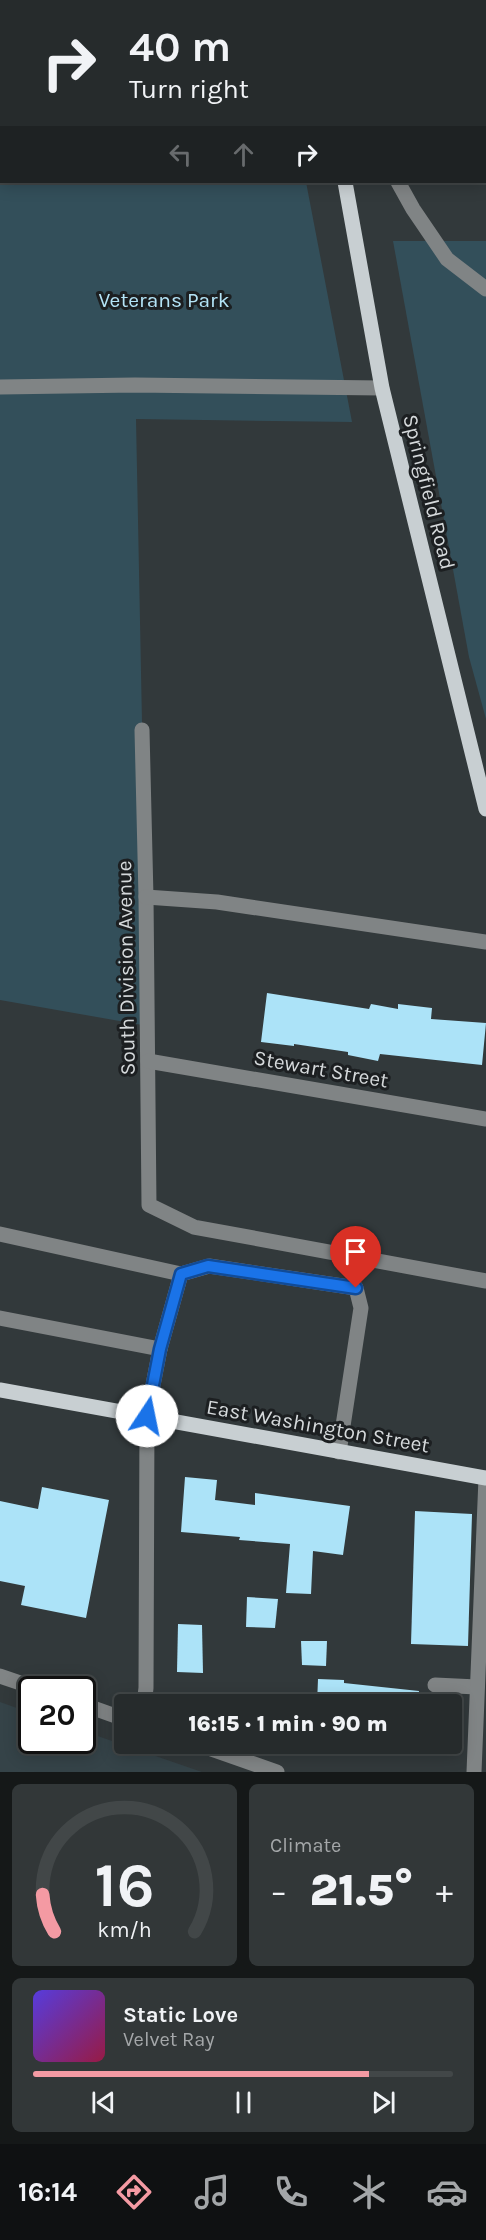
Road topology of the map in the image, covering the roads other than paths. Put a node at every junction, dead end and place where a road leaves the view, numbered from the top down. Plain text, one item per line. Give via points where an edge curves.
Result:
1 (345, 183) edge
2 (399, 183) edge
3 (486, 289) edge
4 (0, 387) edge
5 (381, 388) junction
6 (142, 730) dead end
7 (486, 809) edge
8 (146, 897) junction
9 (486, 942) edge
10 (148, 1061) junction
11 (486, 1119) edge
12 (0, 1234) edge
13 (181, 1274) junction
14 (486, 1281) edge
15 (0, 1318) edge
16 (160, 1349) junction
17 (0, 1390) edge
18 (147, 1416) junction
19 (339, 1452) junction
20 (486, 1478) edge
21 (0, 1676) edge
22 (18, 1682) edge
23 (435, 1685) dead end
24 (477, 1687) junction
25 (145, 1694) edge
26 (96, 1709) edge
27 (114, 1715) edge
28 (225, 1754) edge
29 (277, 1772) edge
30 (474, 1772) edge

1 - 5 main road, Springfield Road
2 - 3 street via 447,259
4 - 5 street
5 - 7 main road, Springfield Road
6 - 8 street, South Division Avenue
8 - 9 street via 217,902
8 - 10 street, South Division Avenue
10 - 11 street, Stewart Street
10 - 14 street, South Division Avenue via 149,1205 194,1227
12 - 13 street
13 - 16 street
13 - 19 street via 208,1266 356,1288 361,1308
15 - 16 street
16 - 18 street
17 - 18 main road, East Washington Street
18 - 19 main road, East Washington Street
18 - 25 street
19 - 20 main road, East Washington Street
20 - 24 street
21 - 22 street
23 - 24 street
24 - 30 street
26 - 27 street
28 - 29 street

